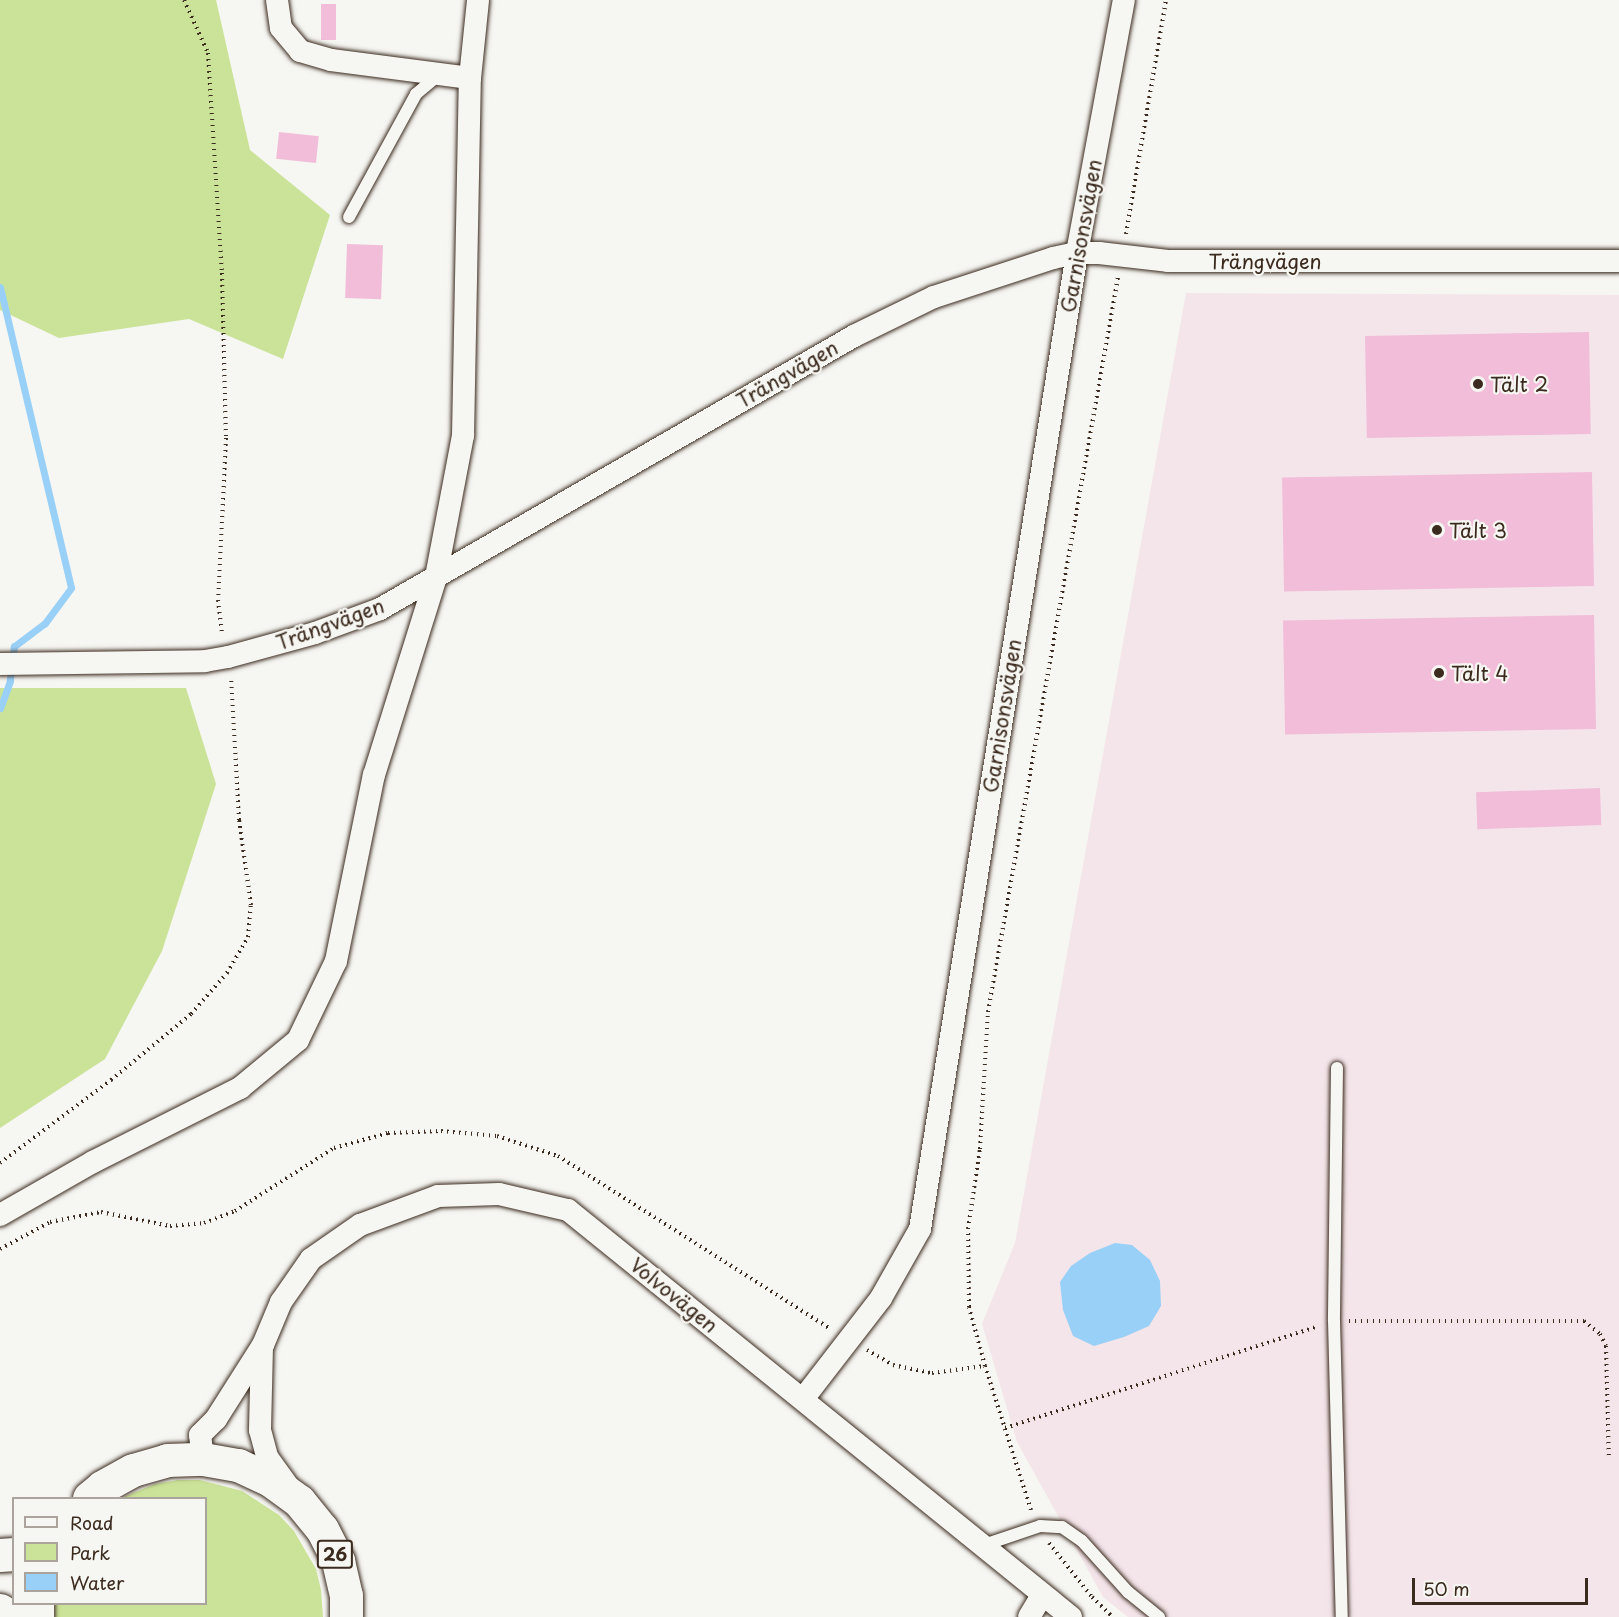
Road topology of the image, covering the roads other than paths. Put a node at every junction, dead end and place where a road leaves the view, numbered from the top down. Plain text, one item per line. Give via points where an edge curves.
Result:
1 (277, 0) edge
2 (478, 0) edge
3 (1124, 0) edge
4 (440, 74) junction
5 (471, 78) junction
6 (350, 217) dead end
7 (1077, 253) junction
8 (1619, 261) edge
9 (436, 577) junction
10 (0, 664) edge
11 (1337, 1068) dead end
12 (0, 1215) edge
13 (262, 1345) junction
14 (803, 1399) junction
15 (203, 1459) junction
16 (90, 1497) edge
17 (299, 1501) junction
18 (984, 1545) junction
19 (1042, 1595) junction
20 (0, 1610) edge
21 (353, 1610) edge
22 (10, 1617) edge
23 (1029, 1617) edge
24 (1071, 1617) edge
25 (1159, 1617) edge
26 (1342, 1617) edge

1 - 4 street via 281,28 300,51 331,60
2 - 5 street
3 - 7 street, Garnisonsvägen
4 - 5 street
4 - 6 lane via 416,94
5 - 9 street via 463,436
7 - 8 street, Trängvägen via 1168,261
7 - 9 street, Trängvägen via 934,297 854,336
7 - 14 street, Garnisonsvägen via 920,1229 881,1298
9 - 10 street, Trängvägen via 380,609 315,633 228,657 204,661
9 - 12 street via 375,775 336,961 298,1040 240,1088 93,1162
11 - 26 lane via 1334,1310
13 - 14 street, Volvovägen via 281,1302 311,1259 360,1225 438,1196 499,1194 568,1210
13 - 15 street via 216,1419 200,1435
13 - 17 street via 260,1430 267,1457
14 - 18 street, Volvovägen
15 - 16 highway, 26 via 167,1460 133,1470
15 - 17 highway, 26 via 238,1465 270,1480
17 - 21 highway, 26 via 338,1561
18 - 19 street, Volvovägen
18 - 25 lane via 1040,1526 1062,1527 1082,1541 1128,1592
19 - 23 street
19 - 24 street, Volvovägen
20 - 22 highway

